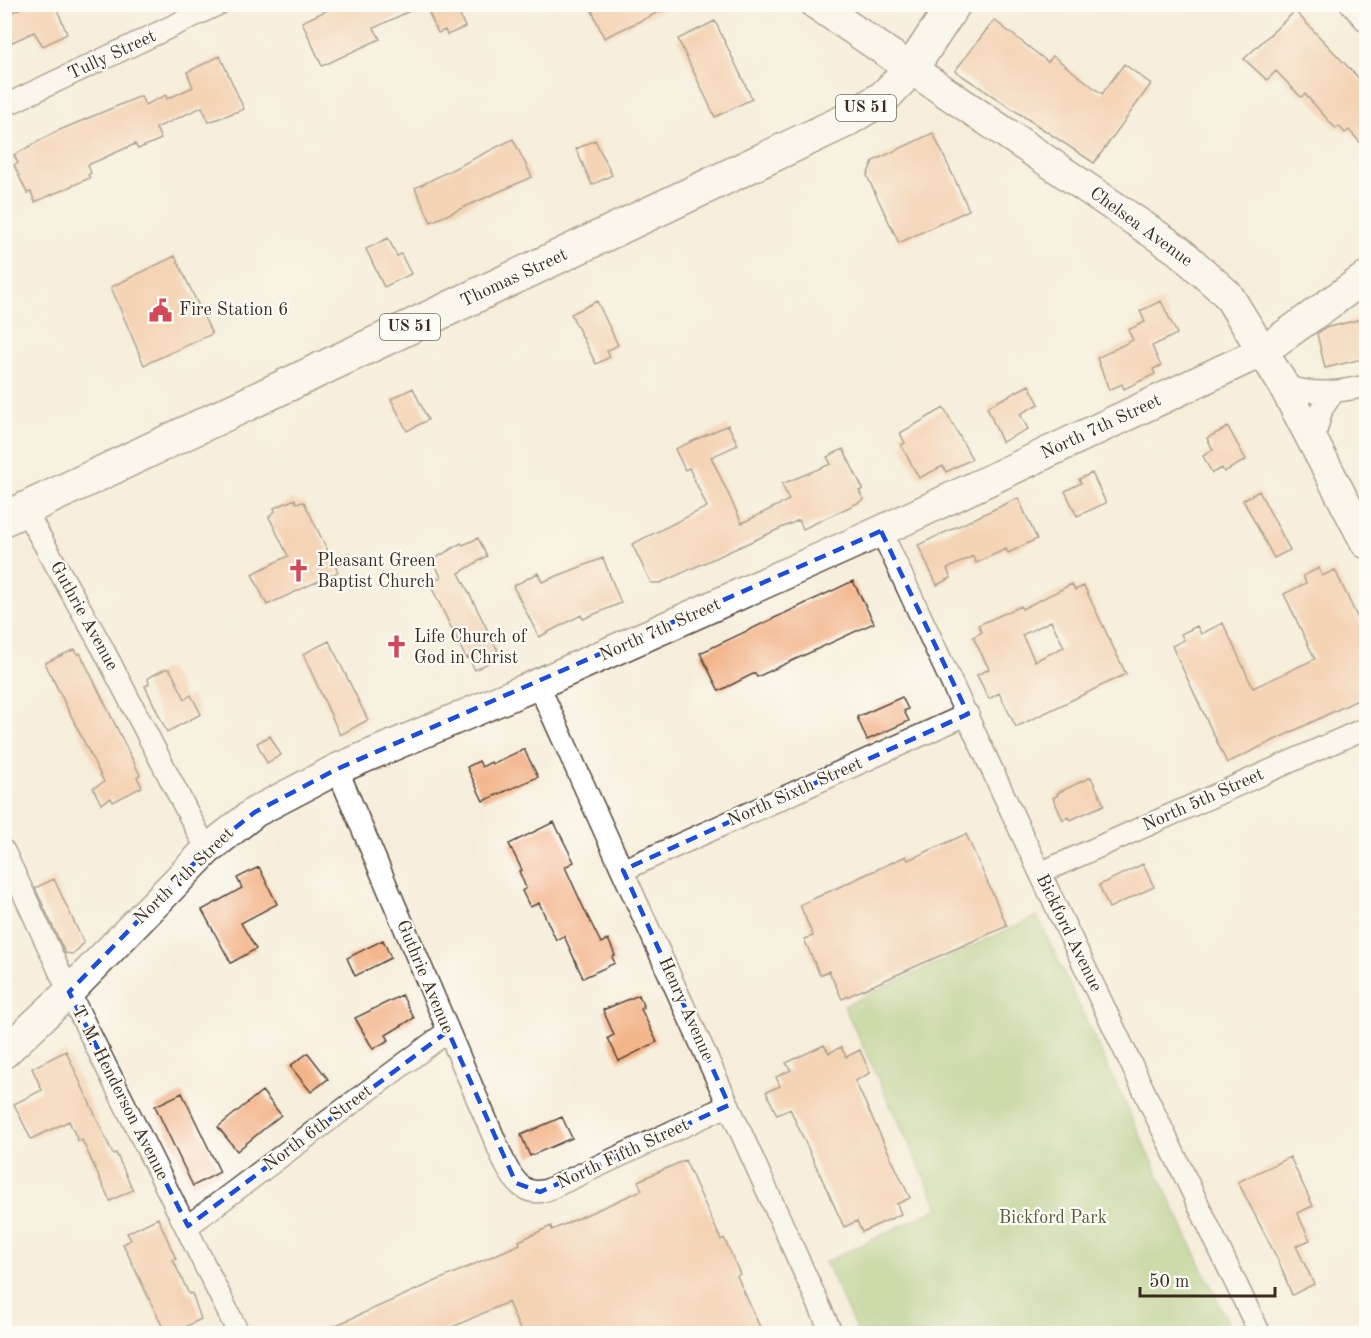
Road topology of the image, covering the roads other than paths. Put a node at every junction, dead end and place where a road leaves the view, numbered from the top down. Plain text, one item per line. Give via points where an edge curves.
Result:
1 (219, 4) edge
2 (816, 4) edge
3 (954, 4) edge
4 (1351, 4) edge
5 (1366, 21) edge
6 (911, 69) junction
7 (4, 106) edge
8 (1366, 277) edge
9 (1263, 351) junction
10 (1284, 386) junction
11 (1366, 386) edge
12 (1333, 393) junction
13 (1313, 442) junction
14 (15, 515) edge
15 (881, 531) junction
16 (1366, 543) edge
17 (538, 684) junction
18 (968, 714) junction
19 (1366, 728) edge
20 (337, 769) junction
21 (4, 850) edge
22 (207, 850) junction
23 (623, 870) junction
24 (1040, 873) junction
25 (69, 992) junction
26 (448, 1031) junction
27 (4, 1053) edge
28 (729, 1105) junction
29 (516, 1183) joint
30 (188, 1226) junction
31 (239, 1334) edge
32 (832, 1334) edge
33 (1260, 1334) edge

1 - 7 street, Tully Street
2 - 6 street, Chelsea Avenue
3 - 6 main road, Thomas Street / US 51
4 - 5 street
6 - 9 street, Chelsea Avenue via 1178,250 1228,295
6 - 14 main road, Thomas Street / US 51 via 884,97 815,137
8 - 9 street, North 7th Street
9 - 10 street, Chelsea Avenue
9 - 15 street, North 7th Street
10 - 12 street
10 - 13 street, Chelsea Avenue
11 - 12 street
12 - 13 street via 1322,409
13 - 16 street, Chelsea Avenue
14 - 22 street, Guthrie Avenue via 102,647
15 - 17 street, North 7th Street
15 - 18 street, Bickford Avenue
17 - 20 street, North 7th Street
17 - 23 street, Henry Avenue
18 - 23 street, North Sixth Street
18 - 24 street, Bickford Avenue
19 - 24 street, North 5th Street
20 - 22 street, North 7th Street via 255,812
20 - 26 street, Guthrie Avenue
21 - 25 street, T. M. Henderson Avenue
22 - 25 street, North 7th Street
23 - 28 street, Henry Avenue
24 - 33 street, Bickford Avenue
25 - 27 street, North 7th Street
25 - 30 street, T. M. Henderson Avenue
26 - 29 street, Guthrie Avenue
26 - 30 street, North 6th Street
28 - 29 street, North Fifth Street via 547,1190 531,1192
28 - 32 street, Henry Avenue
30 - 31 street, T. M. Henderson Avenue

